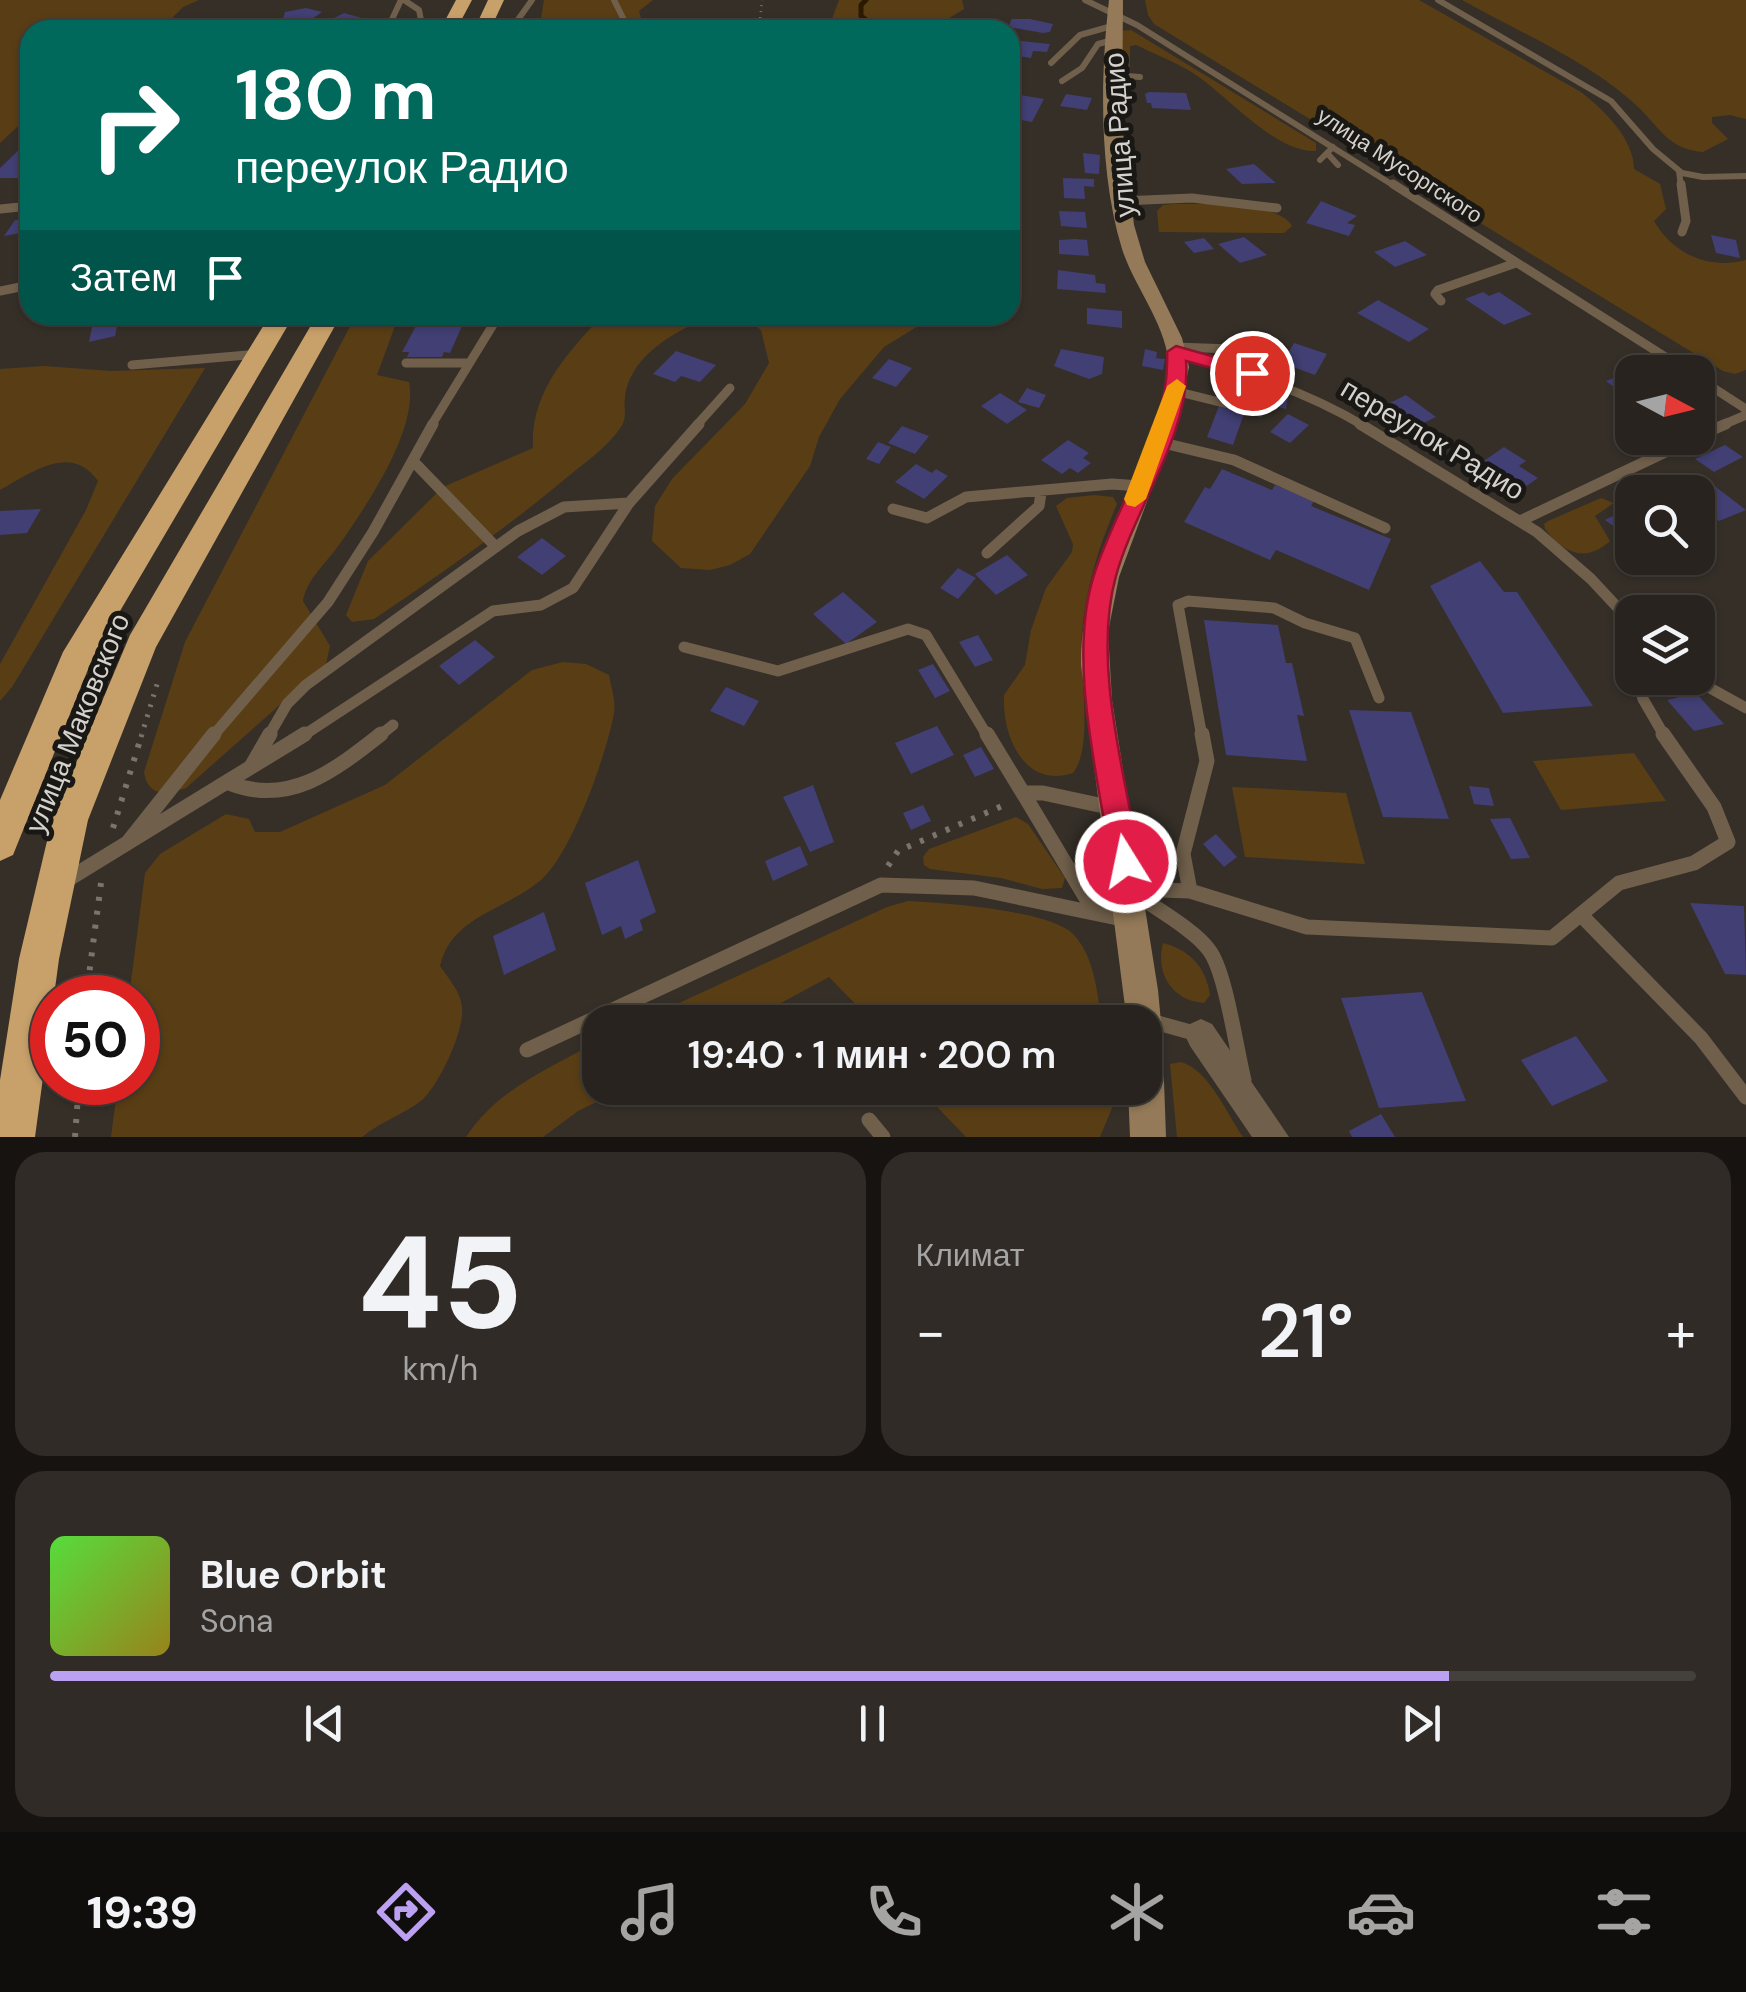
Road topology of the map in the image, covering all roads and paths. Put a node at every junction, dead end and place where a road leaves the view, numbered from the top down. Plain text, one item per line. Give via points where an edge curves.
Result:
1 (403, 0) edge
2 (1085, 0) edge
3 (1438, 0) edge
4 (421, 20) edge
5 (1113, 20) edge
6 (1051, 63) dead end
7 (1114, 75) junction
8 (1140, 77) dead end
9 (1062, 81) dead end
10 (1327, 153) junction
11 (1338, 165) dead end
12 (1679, 171) junction
13 (1746, 176) edge
14 (1121, 201) junction
15 (1278, 208) dead end
16 (1682, 232) dead end
17 (1516, 263) junction
18 (1441, 300) dead end
19 (276, 325) edge
20 (323, 325) edge
21 (492, 325) edge
22 (1274, 346) dead end
23 (1176, 349) junction
24 (258, 354) junction
25 (1662, 355) edge
26 (406, 363) dead end
27 (470, 363) junction
28 (132, 365) dead end
29 (730, 388) dead end
30 (1715, 390) edge
31 (1175, 391) junction
32 (1260, 412) dead end
33 (1746, 412) edge
34 (1715, 428) edge
35 (1159, 442) junction
36 (1658, 455) edge
37 (413, 460) junction
38 (1140, 486) junction
39 (1041, 492) junction
40 (629, 503) junction
41 (893, 509) dead end
42 (1520, 521) junction
43 (1385, 528) dead end
44 (496, 547) junction
45 (986, 553) dead end
46 (1615, 605) edge
47 (684, 647) dead end
48 (159, 679) dead end
49 (1715, 691) edge
50 (1643, 695) edge
51 (1379, 698) dead end
52 (1746, 708) edge
53 (393, 725) dead end
54 (249, 770) junction
55 (229, 783) junction
56 (1024, 795) junction
57 (1116, 809) junction
58 (1, 838) edge
59 (126, 845) junction
60 (104, 860) junction
61 (881, 884) junction
62 (54, 887) junction
63 (1130, 889) junction
64 (1190, 891) junction
65 (1096, 914) junction
66 (1583, 917) junction
67 (1132, 922) junction
68 (89, 975) edge
69 (1141, 1005) edge
70 (1162, 1032) edge
71 (1200, 1035) joint
72 (527, 1050) dead end
73 (1746, 1096) edge
74 (77, 1105) edge
75 (1143, 1105) edge
76 (869, 1120) dead end
77 (1262, 1124) edge
78 (1143, 1132) edge
79 (14, 1137) edge
80 (75, 1137) edge
81 (883, 1137) edge

1 - 4 lane via 419,10
2 - 5 lane, улица Мусоргского
3 - 12 lane via 1611,101
5 - 6 lane via 1080,35
5 - 7 main road, улица Радио
5 - 9 lane via 1082,68
5 - 10 lane, улица Мусоргского
7 - 8 lane
7 - 14 main road, улица Радио
10 - 11 lane
10 - 17 lane, улица Мусоргского
12 - 13 lane via 1704,178
12 - 16 lane
14 - 15 lane via 1192,198
14 - 23 main road, улица Радио via 1130,247
17 - 18 lane via 1438,290
17 - 25 lane, улица Мусоргского
19 - 24 highway, улица Маковского
20 - 62 highway, улица Маковского via 141,644 70,820
21 - 27 lane
22 - 23 lane
23 - 31 main road, улица Радио
23 - 42 lane, переулок Радио via 1321,400
24 - 28 lane
24 - 58 highway, улица Маковского via 79,652
26 - 27 lane
27 - 37 lane
29 - 40 lane
30 - 33 lane
31 - 32 lane
31 - 35 main road, улица Радио
33 - 34 lane
35 - 38 main road, улица Радио
35 - 43 lane via 1234,460
36 - 42 lane
37 - 44 lane
37 - 59 lane via 330,599 251,697 186,762
38 - 39 lane
38 - 57 main road, улица Радио via 1104,576 1095,636
39 - 41 lane via 966,496 927,518
39 - 45 lane via 1039,506
40 - 44 lane via 564,507
40 - 54 lane via 573,588 541,605 492,611
42 - 46 lane, переулок Радио
44 - 54 lane via 306,685 287,704
47 - 56 lane via 778,671 890,632 926,635
48 - 60 path
49 - 52 lane
50 - 66 lane via 1728,842 1681,867 1622,881
51 - 64 lane via 1354,638 1343,632 1274,608 1178,605 1207,761 1184,854
53 - 55 lane via 300,785 258,794
54 - 55 lane
55 - 59 lane
56 - 57 lane
56 - 61 path via 898,852
56 - 65 lane
57 - 63 main road, улица Радио
59 - 60 lane
60 - 62 lane
60 - 68 path
61 - 65 lane via 999,892
61 - 72 lane
62 - 79 highway, улица Маковского
63 - 64 lane
63 - 67 main road, улица Радио
63 - 77 lane via 1209,949
64 - 66 lane via 1307,927 1552,938
65 - 67 lane
66 - 73 lane via 1701,1038
67 - 69 main road, улица Радио
70 - 71 lane
71 - 77 street
74 - 80 path
75 - 78 main road, улица Радио
76 - 81 lane

